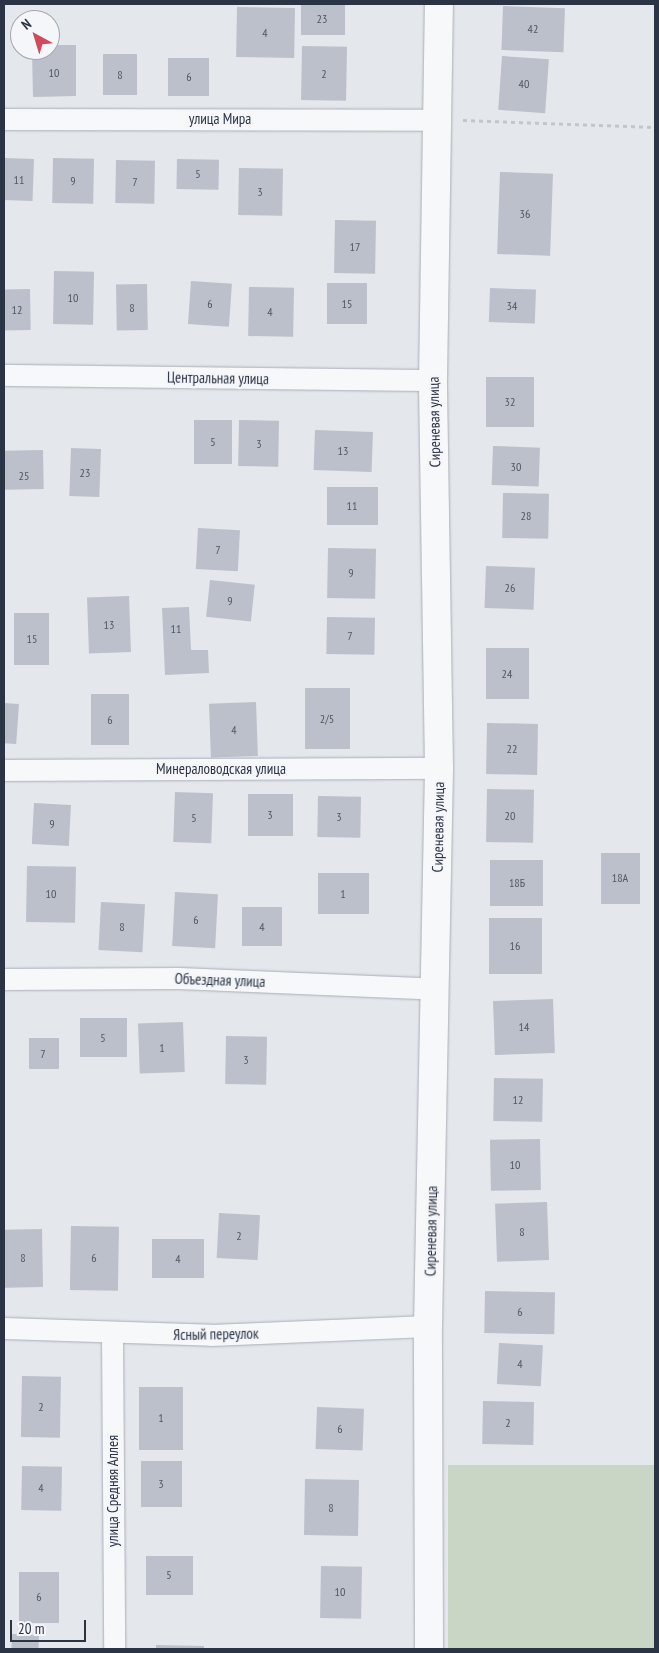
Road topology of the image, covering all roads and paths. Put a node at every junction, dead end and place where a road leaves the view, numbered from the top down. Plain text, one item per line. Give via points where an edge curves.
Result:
1 (439, 4) edge
2 (4, 119) edge
3 (437, 120) junction
4 (655, 127) edge
5 (4, 375) edge
6 (433, 380) junction
7 (439, 768) junction
8 (4, 770) edge
9 (4, 979) edge
10 (437, 989) junction
11 (428, 1326) junction
12 (4, 1328) edge
13 (112, 1333) junction
14 (114, 1649) edge
15 (429, 1649) edge

1 - 3 street, Сиреневая улица
2 - 3 street, улица Мира
3 - 4 path
3 - 6 street, Сиреневая улица
5 - 6 street, Центральная улица
6 - 7 street, Сиреневая улица
7 - 8 street, Минераловодская улица
7 - 10 street, Сиреневая улица
9 - 10 street, Объездная улица via 179,978
10 - 11 street, Сиреневая улица
11 - 13 street, Ясный переулок via 211,1335
11 - 15 street, Сиреневая улица
12 - 13 street, Ясный переулок
13 - 14 street, улица Средняя Аллея

